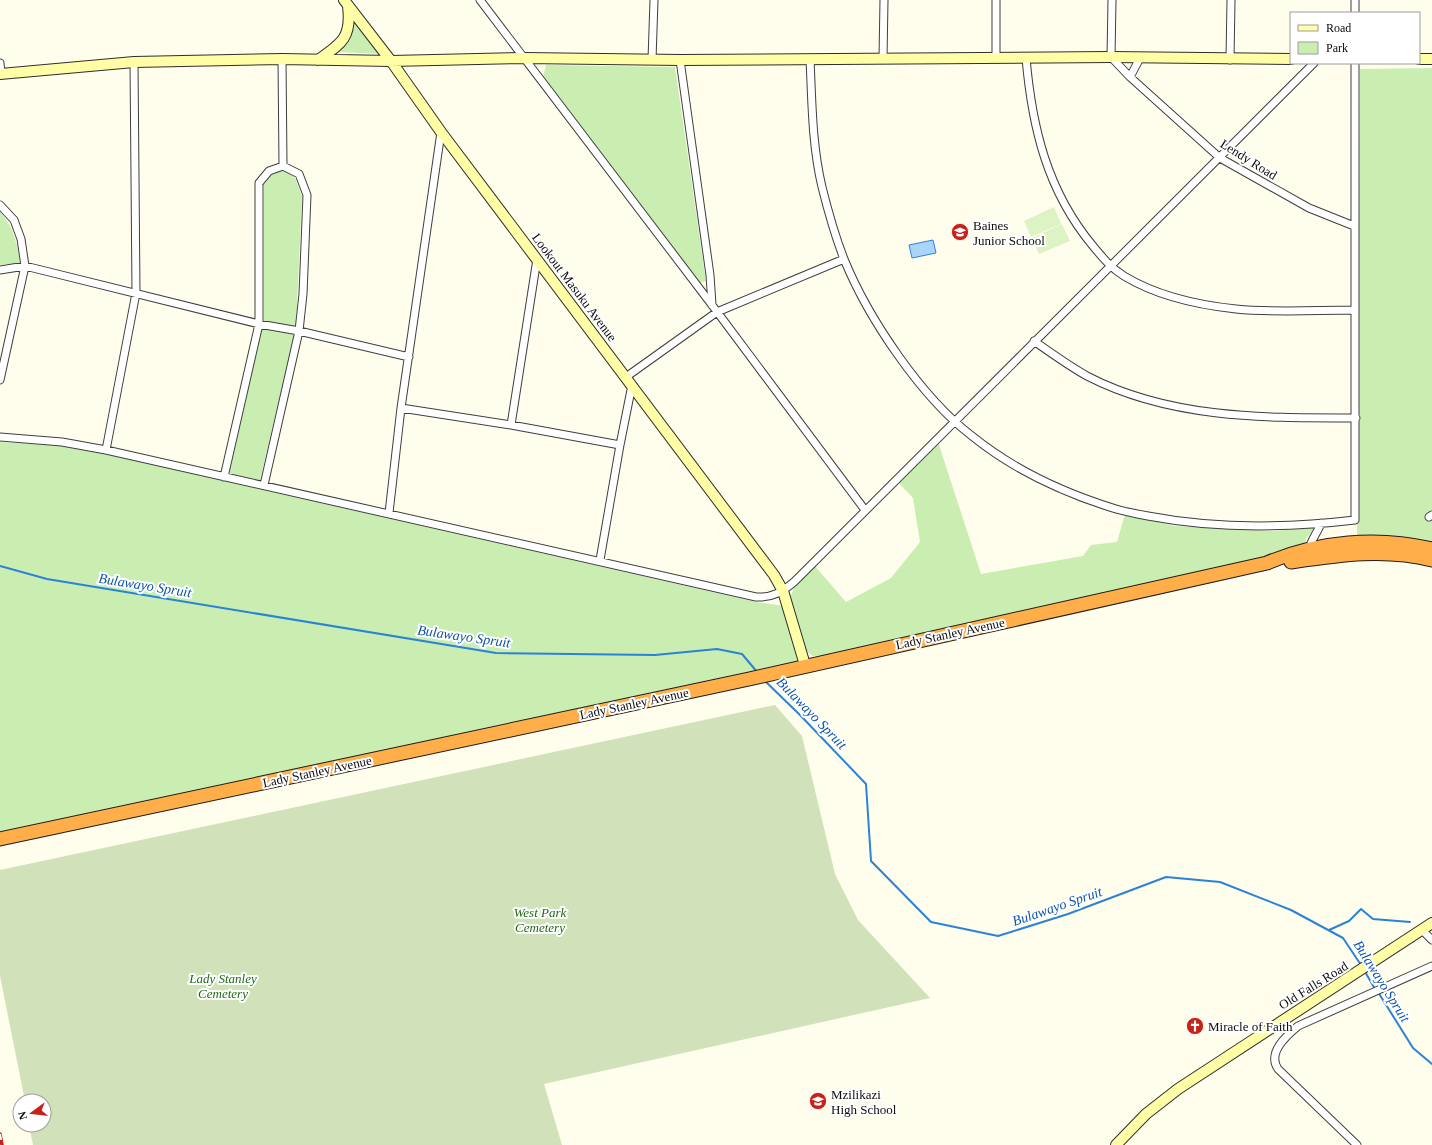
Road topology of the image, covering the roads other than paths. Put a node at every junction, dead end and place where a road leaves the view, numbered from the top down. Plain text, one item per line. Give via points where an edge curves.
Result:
1 (480, 0) edge
2 (654, 0) edge
3 (884, 0) edge
4 (996, 0) edge
5 (1112, 0) edge
6 (1231, 0) edge
7 (1355, 0) edge
8 (346, 2) edge
9 (1355, 12) edge
10 (524, 58) junction
11 (996, 58) junction
12 (1026, 58) junction
13 (1111, 58) junction
14 (1140, 58) junction
15 (282, 59) junction
16 (810, 59) junction
17 (883, 59) junction
18 (1290, 59) edge
19 (1420, 59) edge
20 (1432, 59) edge
21 (318, 60) junction
22 (652, 60) junction
23 (680, 60) junction
24 (1230, 60) junction
25 (391, 61) junction
26 (134, 62) junction
27 (0, 63) edge
28 (1313, 64) edge
29 (1355, 64) edge
30 (0, 74) edge
31 (1130, 78) junction
32 (441, 132) junction
33 (1220, 158) junction
34 (283, 166) junction
35 (0, 206) edge
36 (1354, 226) junction
37 (537, 259) junction
38 (844, 259) junction
39 (25, 266) junction
40 (1112, 267) junction
41 (0, 270) edge
42 (136, 293) junction
43 (712, 305) junction
44 (1355, 310) junction
45 (717, 312) junction
46 (259, 324) junction
47 (299, 331) junction
48 (1034, 341) junction
49 (409, 357) junction
50 (626, 377) junction
51 (0, 380) edge
52 (632, 385) junction
53 (401, 408) junction
54 (1356, 418) junction
55 (955, 422) junction
56 (511, 425) junction
57 (0, 437) edge
58 (620, 445) junction
59 (106, 450) junction
60 (224, 477) junction
61 (264, 485) junction
62 (865, 510) junction
63 (389, 513) junction
64 (1321, 523) junction
65 (1432, 549) edge
66 (1310, 555) junction
67 (600, 560) junction
68 (1432, 560) edge
69 (783, 591) junction
70 (805, 665) junction
71 (0, 839) edge
72 (1432, 923) edge
73 (1422, 930) junction
74 (1432, 940) edge
75 (1432, 966) edge
76 (1116, 1145) edge
77 (1357, 1145) edge

1 - 10 street
2 - 22 street
3 - 17 street
4 - 11 street
5 - 13 street
6 - 24 street
7 - 9 street
8 - 21 street via 349,24 347,34 335,48
8 - 25 street, Lookout Masuku Avenue
10 - 22 street
10 - 25 street
10 - 43 street
11 - 12 street
11 - 17 street
12 - 13 street
12 - 40 street via 1029,93 1044,158 1054,184 1085,237
13 - 14 street
13 - 31 street, Lendy Road
14 - 24 street
14 - 31 street
15 - 21 street
15 - 26 street
15 - 34 street
16 - 17 street
16 - 23 street
16 - 38 street via 817,158 822,187
18 - 24 street
19 - 20 street
21 - 25 street
22 - 23 street
23 - 43 street
25 - 32 street, Lookout Masuku Avenue
26 - 30 street
26 - 42 street
27 - 30 street
28 - 33 street
29 - 36 street
31 - 33 street, Lendy Road
32 - 37 street, Lookout Masuku Avenue
32 - 49 street
33 - 36 street, Lendy Road via 1309,208
33 - 40 street
34 - 46 street via 269,171 259,183
34 - 47 street via 299,174 307,195
35 - 39 street via 14,220 21,239
36 - 44 street
37 - 50 street, Lookout Masuku Avenue
37 - 56 street
38 - 45 street
38 - 55 street via 873,315 895,350 915,378
39 - 41 street
39 - 42 street
39 - 51 street
40 - 44 street via 1148,288 1198,303 1252,310
40 - 48 street
42 - 46 street
42 - 59 street
43 - 45 street
44 - 54 street
45 - 50 street
45 - 62 street
46 - 47 street
46 - 60 street
47 - 49 street
47 - 61 street
48 - 54 street via 1088,376 1141,398 1191,410 1288,418
48 - 55 street
49 - 53 street
50 - 52 street, Lookout Masuku Avenue
52 - 58 street
52 - 69 street, Lookout Masuku Avenue
53 - 56 street
53 - 63 street
54 - 64 street via 1355,520
55 - 62 street
55 - 64 street via 973,438 1021,470 1058,489 1117,510 1172,521 1229,525 1274,527
56 - 58 street
57 - 59 street via 62,442
58 - 67 street
59 - 60 street
60 - 61 street
61 - 63 street
62 - 69 street
63 - 67 street
64 - 66 street via 1310,544
65 - 66 highway, Lady Stanley Avenue via 1396,542 1365,541
66 - 68 highway, Lady Stanley Avenue via 1367,553 1406,555
66 - 70 highway, Lady Stanley Avenue via 1288,554 1267,563
67 - 69 street via 756,597 773,596
69 - 70 street, Lookout Masuku Avenue
70 - 71 highway, Lady Stanley Avenue
72 - 73 street, Old Falls Road
73 - 74 street
73 - 76 street, Old Falls Road via 1178,1089 1146,1114
75 - 77 street via 1298,1026 1286,1038 1274,1058 1278,1069

